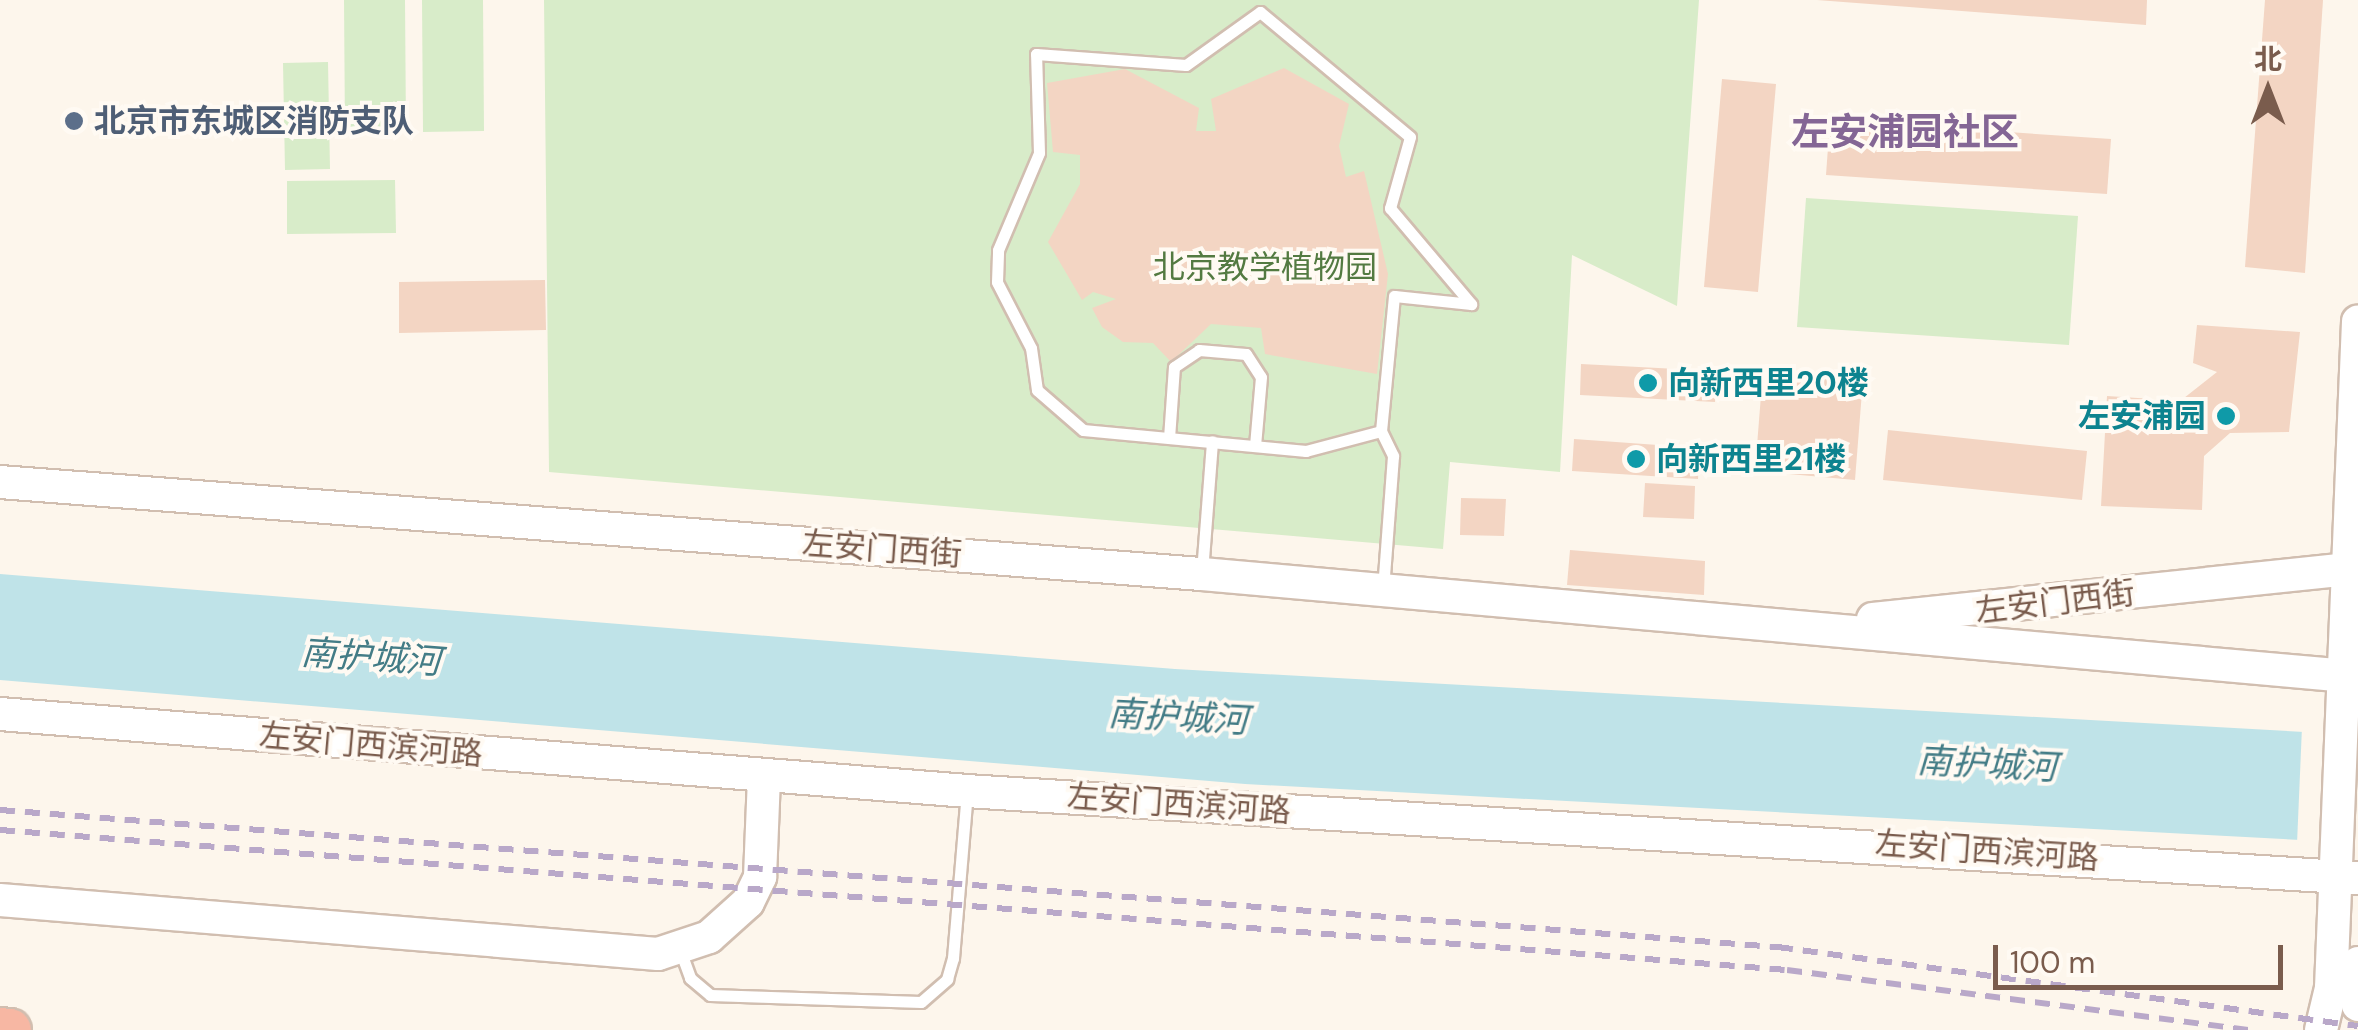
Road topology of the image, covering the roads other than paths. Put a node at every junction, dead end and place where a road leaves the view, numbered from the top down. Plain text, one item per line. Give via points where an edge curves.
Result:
1 (2358, 322) edge
2 (1382, 431) junction
3 (1169, 438) junction
4 (1212, 441) junction
5 (1255, 446) junction
6 (0, 482) edge
7 (2351, 568) edge
8 (1202, 574) junction
9 (1384, 589) junction
10 (1764, 622) junction
11 (2348, 688) edge
12 (0, 714) edge
13 (764, 776) junction
14 (967, 790) junction
15 (2344, 870) edge
16 (0, 900) edge
17 (680, 950) junction
18 (2358, 964) edge
19 (2358, 1005) edge
20 (0, 1029) edge
21 (10, 1030) edge
22 (2321, 1030) edge

1 - 7 street
2 - 3 lane via 1394,296 1471,304 1390,208 1410,137 1260,12 1186,65 1036,54 1039,153 998,250 997,282 1037,364 1037,390 1083,430
2 - 5 lane via 1306,451
2 - 9 lane via 1392,456
3 - 4 lane
3 - 5 lane via 1174,367 1199,350 1246,354 1261,377
4 - 5 lane
4 - 8 lane
6 - 8 street, 左安门西街
7 - 10 street, 左安门西街 via 1917,618
7 - 11 street
8 - 9 street, 左安门西街
9 - 10 street, 左安门西街
10 - 11 street, 左安门西街
11 - 15 street
12 - 13 street, 左安门西滨河路
13 - 14 street, 左安门西滨河路
13 - 17 street via 760,877 748,902
14 - 15 street, 左安门西滨河路
14 - 17 lane via 953,958 947,979 921,1002 710,995
15 - 22 street
16 - 17 street
18 - 19 street
20 - 21 highway

